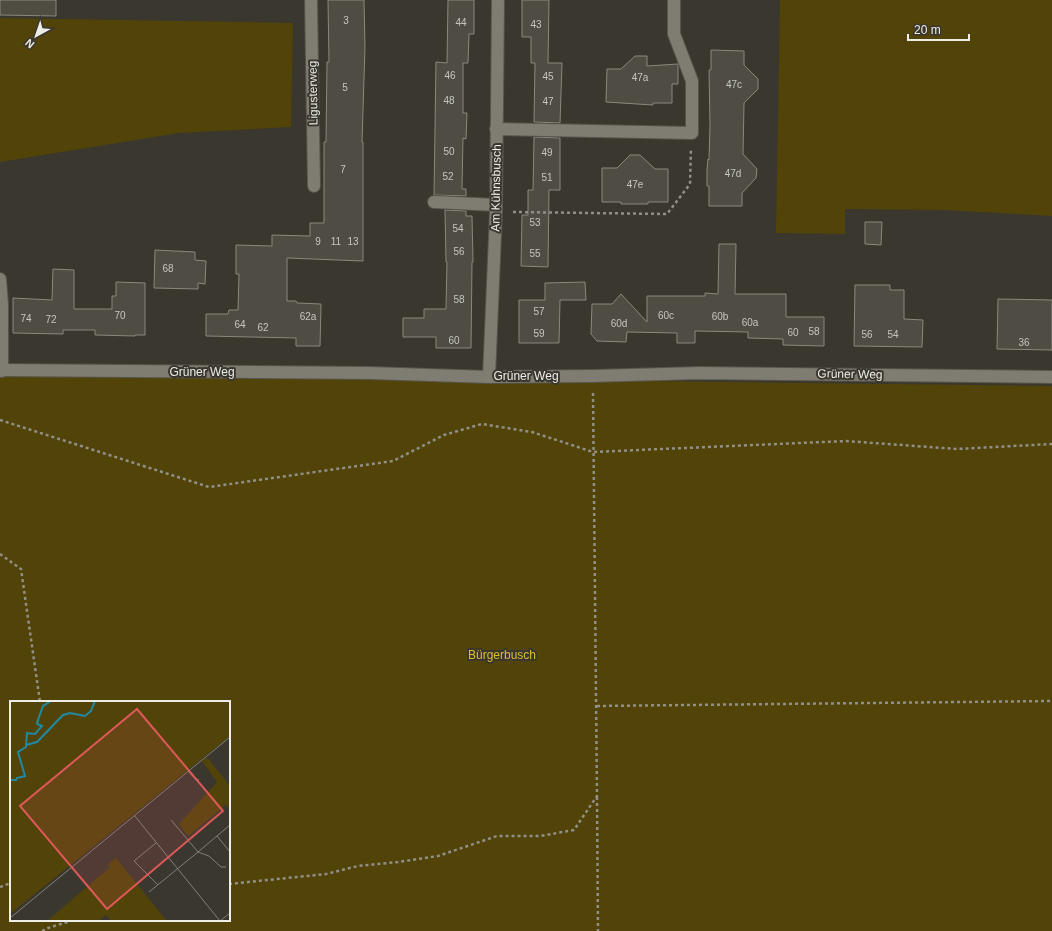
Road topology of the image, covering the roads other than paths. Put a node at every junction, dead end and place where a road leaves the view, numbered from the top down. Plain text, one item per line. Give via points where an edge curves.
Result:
1 (311, 0) edge
2 (498, 0) edge
3 (674, 0) edge
4 (496, 129) junction
5 (314, 186) dead end
6 (434, 202) dead end
7 (496, 208) junction
8 (0, 280) edge
9 (1, 370) edge
10 (489, 377) junction
11 (1052, 377) edge

1 - 5 street, Ligusterweg
2 - 4 street, Am Kühnsbusch
3 - 4 street via 674,34 692,81 692,132
4 - 7 street, Am Kühnsbusch
6 - 7 street
7 - 10 street, Am Kühnsbusch
8 - 9 street
9 - 10 street, Grüner Weg via 362,373
10 - 11 street, Grüner Weg via 714,373

